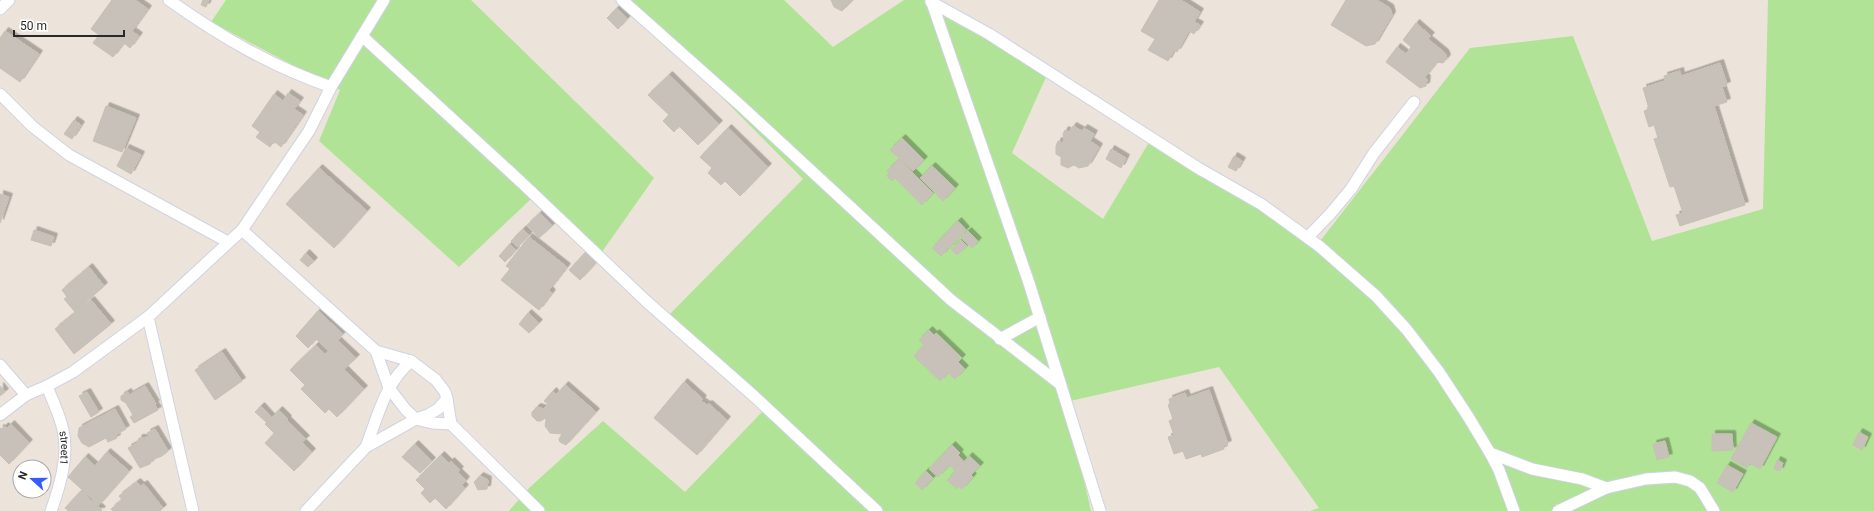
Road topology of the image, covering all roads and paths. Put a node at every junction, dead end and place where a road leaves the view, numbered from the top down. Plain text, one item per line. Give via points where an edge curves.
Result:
1 (9, 0) edge
2 (169, 0) edge
3 (384, 0) edge
4 (622, 0) edge
5 (931, 1) edge
6 (0, 9) edge
7 (362, 36) junction
8 (331, 86) junction
9 (0, 94) edge
10 (1414, 102) dead end
11 (242, 230) junction
12 (1308, 237) junction
13 (228, 242) junction
14 (148, 317) junction
15 (1040, 317) junction
16 (1000, 339) junction
17 (376, 351) junction
18 (411, 361) junction
19 (0, 365) edge
20 (1060, 384) junction
21 (46, 386) junction
22 (389, 388) junction
23 (26, 395) junction
24 (447, 399) junction
25 (0, 415) edge
26 (416, 419) junction
27 (451, 424) junction
28 (366, 447) junction
29 (1490, 453) junction
30 (1606, 488) junction
31 (51, 511) edge
32 (194, 511) edge
33 (306, 511) edge
34 (539, 511) edge
35 (877, 511) edge
36 (1100, 511) edge
37 (1514, 511) edge
38 (1558, 511) edge
39 (1714, 511) edge

1 - 6 street
2 - 8 street via 234,44 297,75
3 - 7 street
4 - 16 street via 951,300
5 - 12 street via 1033,62 1198,168 1261,204
5 - 15 street
7 - 8 street
7 - 35 street via 646,301 755,397
8 - 11 street via 309,130
9 - 13 street via 32,126 69,155
10 - 12 street via 1374,153 1351,189
11 - 13 street
11 - 17 street
12 - 29 street via 1348,269 1407,330 1439,372
13 - 14 street
14 - 21 street via 73,372
14 - 32 street
15 - 16 street
15 - 20 street
16 - 20 street
17 - 18 street
17 - 22 street
18 - 22 street via 401,370
18 - 24 street via 436,380
19 - 23 street
20 - 36 street
21 - 23 street
21 - 31 street, street1 via 63,429 65,446 64,462
22 - 26 street
22 - 28 street
23 - 25 street
24 - 26 street via 438,409
24 - 27 street
26 - 27 street
26 - 28 street
27 - 34 street
28 - 33 street
29 - 30 street via 1532,469 1582,479
29 - 37 street
30 - 38 street
30 - 39 street via 1675,477 1690,481 1700,488

